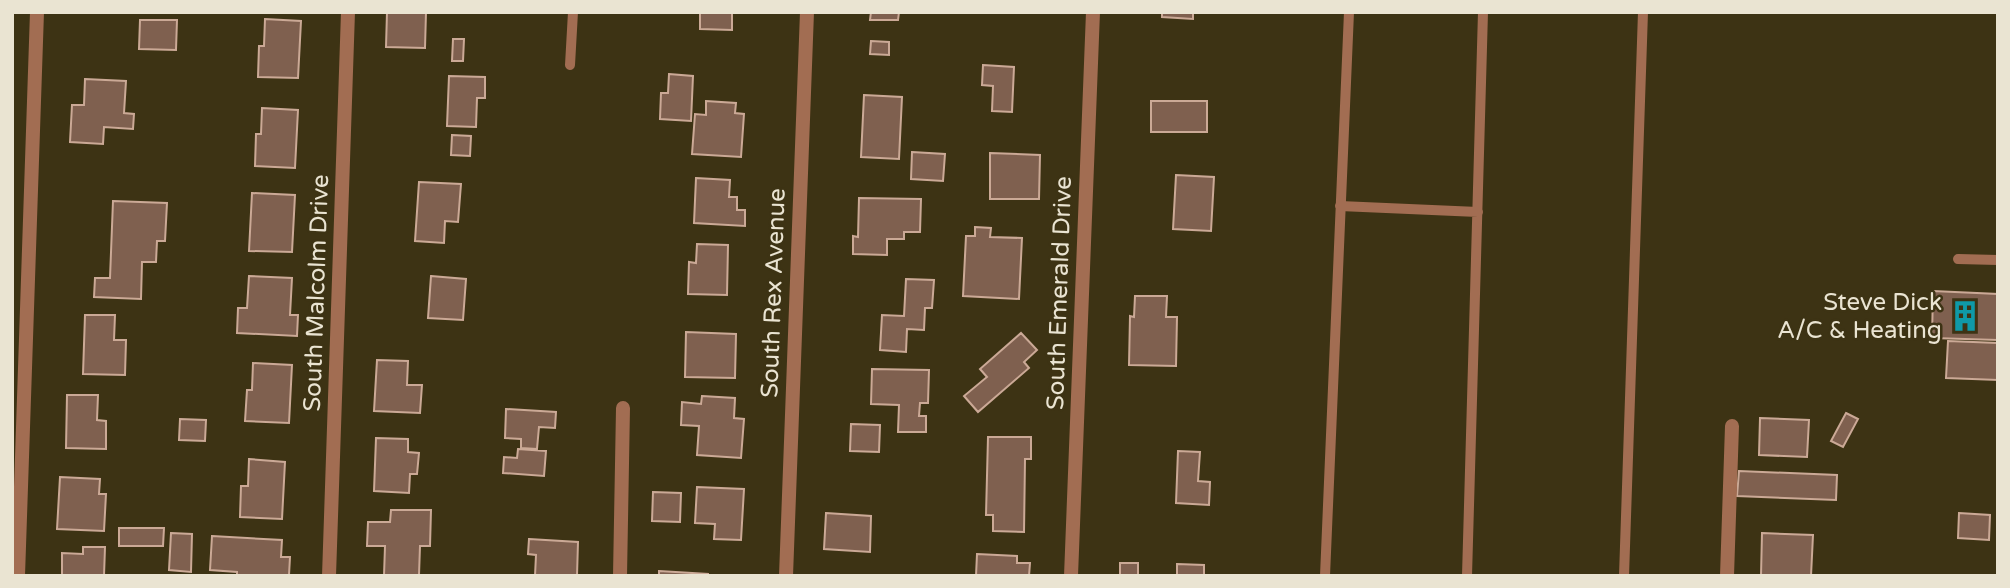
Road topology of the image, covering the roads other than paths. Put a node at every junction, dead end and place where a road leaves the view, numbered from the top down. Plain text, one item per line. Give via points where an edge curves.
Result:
1 (37, 12) edge
2 (348, 12) edge
3 (573, 12) edge
4 (807, 12) edge
5 (1093, 12) edge
6 (1349, 12) edge
7 (1483, 12) edge
8 (1643, 12) edge
9 (570, 65) dead end
10 (1340, 206) junction
11 (1478, 212) junction
12 (1958, 259) dead end
13 (1998, 260) edge
14 (623, 408) dead end
15 (1732, 426) dead end
16 (18, 576) edge
17 (329, 576) edge
18 (620, 576) edge
19 (786, 576) edge
20 (1071, 576) edge
21 (1325, 576) edge
22 (1468, 576) edge
23 (1624, 576) edge
24 (1727, 576) edge

1 - 16 street
2 - 17 street, South Malcolm Drive
3 - 9 lane
4 - 19 street, South Rex Avenue
5 - 20 street, South Emerald Drive
6 - 10 lane
7 - 11 lane
8 - 23 lane
10 - 11 lane
10 - 21 lane
11 - 22 lane
12 - 13 lane
14 - 18 street
15 - 24 street

